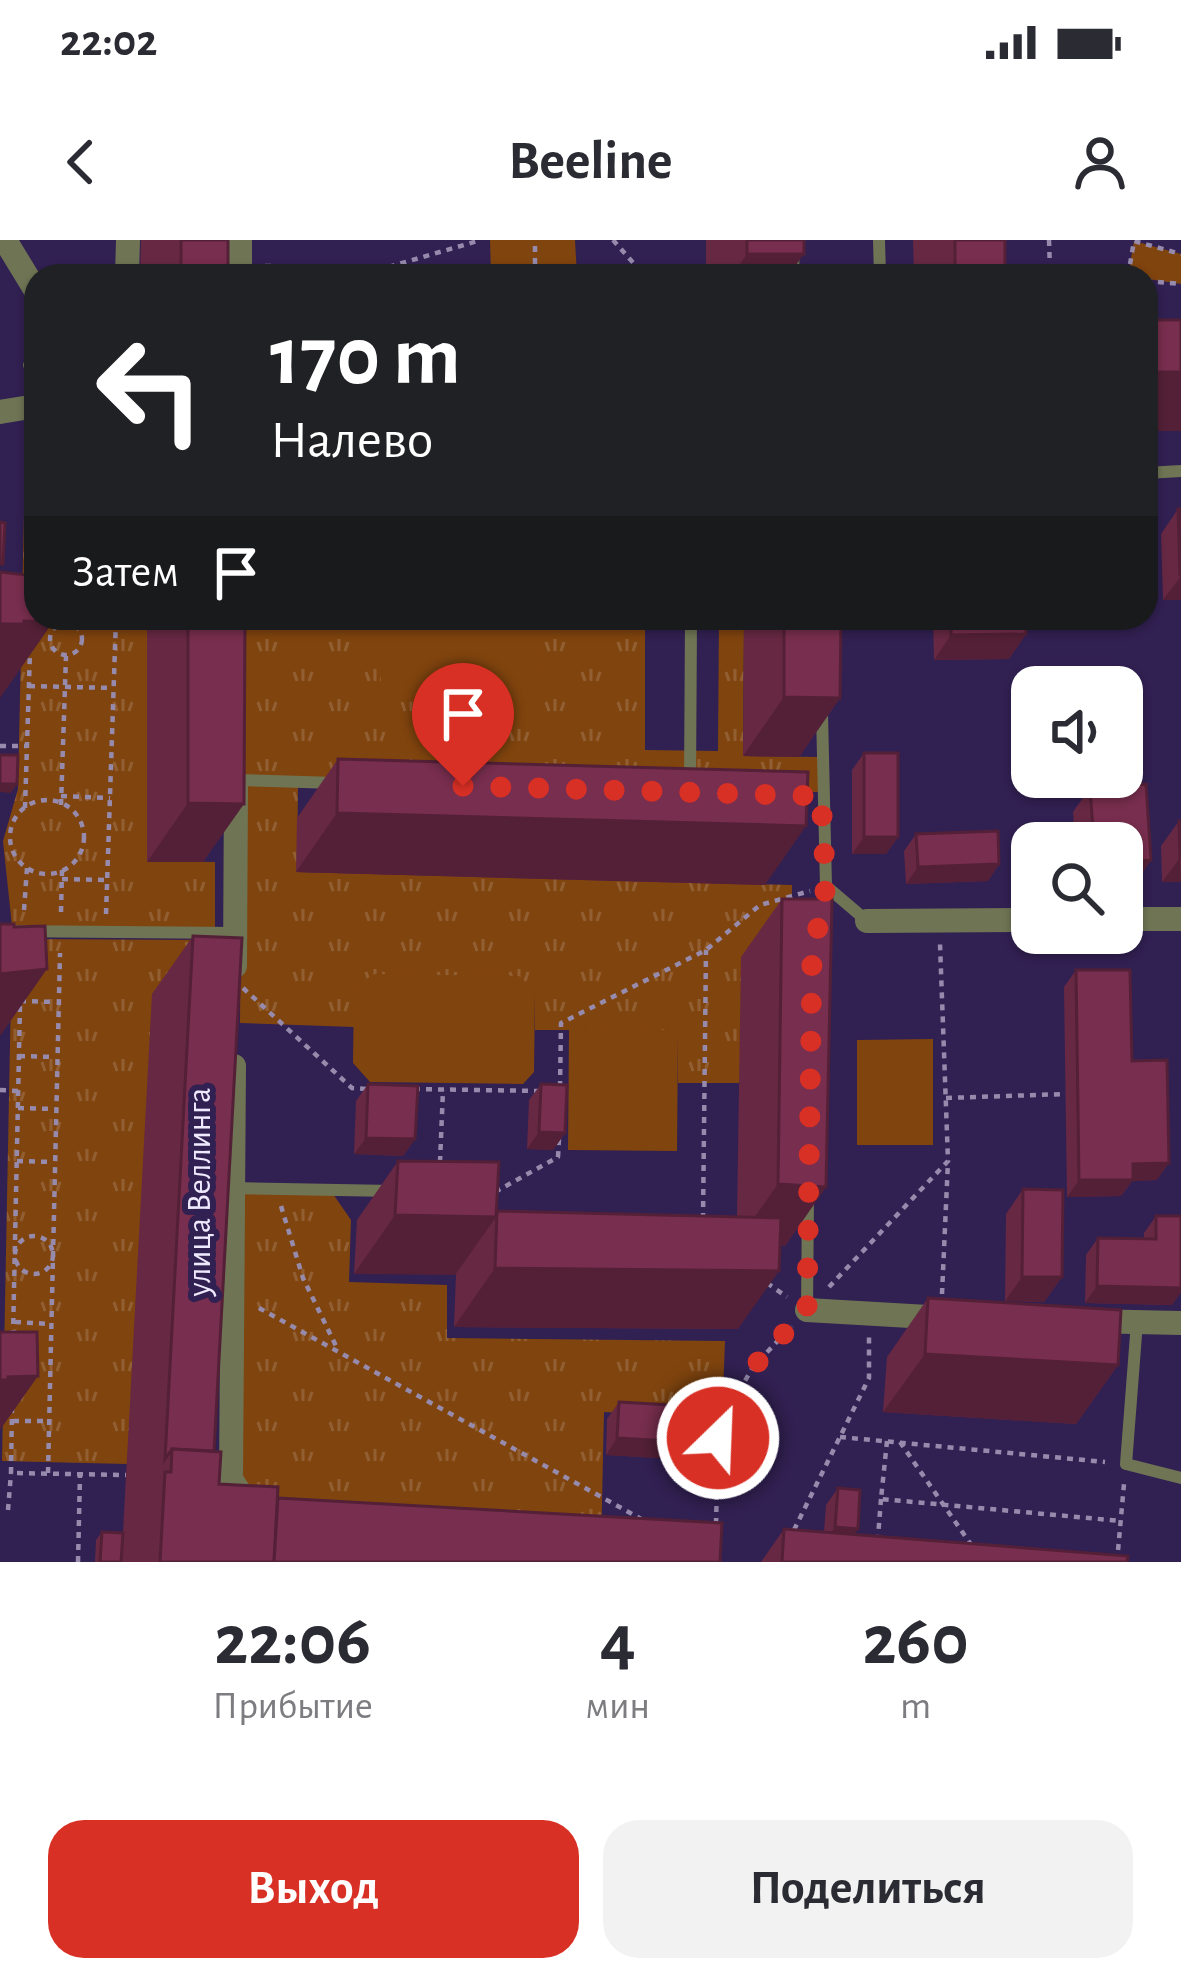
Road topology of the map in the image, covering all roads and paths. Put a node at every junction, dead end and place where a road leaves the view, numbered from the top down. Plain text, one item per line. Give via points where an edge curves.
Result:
1 (4, 240) edge
2 (481, 240) edge
3 (614, 240) edge
4 (1133, 241) edge
5 (1181, 254) edge
6 (240, 260) edge
7 (288, 264) edge
8 (409, 264) edge
9 (635, 264) edge
10 (24, 272) edge
11 (52, 630) edge
12 (80, 630) edge
13 (116, 630) edge
14 (691, 630) edge
15 (31, 644) edge
16 (66, 656) junction
17 (29, 686) junction
18 (65, 686) junction
19 (114, 688) junction
20 (822, 707) edge
21 (0, 746) edge
22 (27, 746) junction
23 (236, 768) joint
24 (356, 783) edge
25 (666, 792) edge
26 (690, 792) junction
27 (712, 793) edge
28 (62, 796) junction
29 (800, 796) edge
30 (821, 796) junction
31 (110, 798) junction
32 (61, 805) junction
33 (25, 808) junction
34 (27, 868) junction
35 (62, 869) junction
36 (62, 879) junction
37 (107, 880) junction
38 (826, 886) junction
39 (1143, 919) edge
40 (1181, 919) edge
41 (939, 920) junction
42 (1011, 920) edge
43 (867, 921) joint
44 (0, 931) edge
45 (23, 931) junction
46 (61, 931) junction
47 (105, 932) junction
48 (235, 933) junction
49 (706, 950) junction
50 (21, 983) edge
51 (234, 991) joint
52 (20, 1001) junction
53 (58, 1002) junction
54 (234, 1049) edge
55 (19, 1056) junction
56 (57, 1057) junction
57 (375, 1089) edge
58 (398, 1089) edge
59 (0, 1090) edge
60 (18, 1090) junction
61 (443, 1090) junction
62 (1066, 1094) dead end
63 (946, 1098) junction
64 (18, 1108) junction
65 (56, 1109) junction
66 (559, 1135) edge
67 (16, 1161) junction
68 (948, 1161) junction
69 (55, 1162) junction
70 (439, 1172) edge
71 (808, 1178) edge
72 (233, 1188) junction
73 (276, 1189) junction
74 (415, 1192) edge
75 (491, 1193) edge
76 (703, 1224) edge
77 (15, 1255) junction
78 (53, 1256) junction
79 (761, 1279) edge
80 (232, 1294) junction
81 (807, 1310) junction
82 (870, 1317) junction
83 (953, 1318) joint
84 (1072, 1321) edge
85 (14, 1322) junction
86 (1137, 1322) junction
87 (1181, 1323) edge
88 (51, 1324) junction
89 (337, 1349) junction
90 (13, 1351) edge
91 (12, 1397) edge
92 (11, 1420) junction
93 (49, 1421) junction
94 (840, 1437) junction
95 (886, 1442) junction
96 (900, 1442) junction
97 (1126, 1464) junction
98 (10, 1473) junction
99 (48, 1473) junction
100 (80, 1474) junction
101 (126, 1475) dead end
102 (1181, 1478) edge
103 (881, 1499) junction
104 (944, 1505) junction
105 (8, 1510) dead end
106 (1121, 1521) junction
107 (656, 1527) edge
108 (266, 1533) edge
109 (878, 1537) junction
110 (901, 1539) edge
111 (716, 1540) edge
112 (788, 1541) edge
113 (948, 1543) edge
114 (971, 1545) junction
115 (877, 1550) edge
116 (78, 1562) edge
117 (983, 1562) edge
118 (1117, 1562) edge

1 - 10 street
2 - 8 path
3 - 9 path
4 - 5 path
6 - 7 path
11 - 16 path via 54,651
12 - 16 path via 79,651
13 - 19 path
14 - 26 lane
15 - 17 path
16 - 18 path
17 - 18 path
17 - 22 path
18 - 19 path
18 - 28 path
19 - 31 path
20 - 30 lane
21 - 22 path
22 - 33 path
23 - 24 lane
23 - 48 street
25 - 26 lane
26 - 27 lane
28 - 31 path
28 - 32 path
29 - 30 lane
30 - 38 lane
31 - 37 path
32 - 33 path via 46,799
32 - 35 path via 74,810 86,837 74,865
33 - 34 path via 8,837
34 - 35 path via 47,876
34 - 45 path
35 - 36 path
36 - 37 path
36 - 46 path
37 - 47 path
38 - 43 lane
38 - 49 path via 760,905
39 - 40 street
41 - 42 street
41 - 43 street
41 - 63 path
44 - 45 lane
45 - 46 lane
46 - 47 lane
46 - 53 path
47 - 48 lane
48 - 51 street
49 - 61 path via 561,1023 560,1091
49 - 76 path
50 - 52 path
51 - 57 path via 352,1088
52 - 53 path
52 - 55 path
53 - 56 path
54 - 72 street, улица Веллинга
55 - 56 path
55 - 60 path
56 - 65 path
58 - 61 path
59 - 60 path
60 - 64 path
61 - 70 path
62 - 63 path
63 - 68 path
64 - 65 path
64 - 67 path
65 - 69 path
66 - 75 path via 558,1157
67 - 69 path
67 - 77 path
68 - 81 path
68 - 83 path
69 - 78 path
71 - 81 lane
72 - 73 lane
72 - 80 street, улица Веллинга
73 - 74 lane
73 - 89 path via 303,1278
77 - 78 path via 20,1270 34,1276 48,1270
77 - 78 path via 20,1241 34,1235 49,1241
77 - 85 path
78 - 88 path
79 - 81 path
80 - 89 path
80 - 108 street, улица Веллинга via 231,1479
81 - 82 street
81 - 111 path via 753,1367 722,1418
82 - 83 street
82 - 94 path via 868,1378
84 - 86 street
85 - 88 path
85 - 90 path
86 - 87 street
86 - 97 lane
88 - 93 path
89 - 107 path
91 - 92 path
92 - 93 path
92 - 98 path
93 - 99 path
94 - 95 path
94 - 112 path
95 - 96 path
95 - 103 path
96 - 97 path
96 - 104 path
97 - 102 lane
97 - 106 path
98 - 99 path
98 - 105 path
99 - 100 path
100 - 101 path
100 - 116 path
103 - 104 path
103 - 109 path
104 - 106 path
104 - 114 path
106 - 118 path
109 - 110 path
109 - 115 path
113 - 114 path
114 - 117 path

